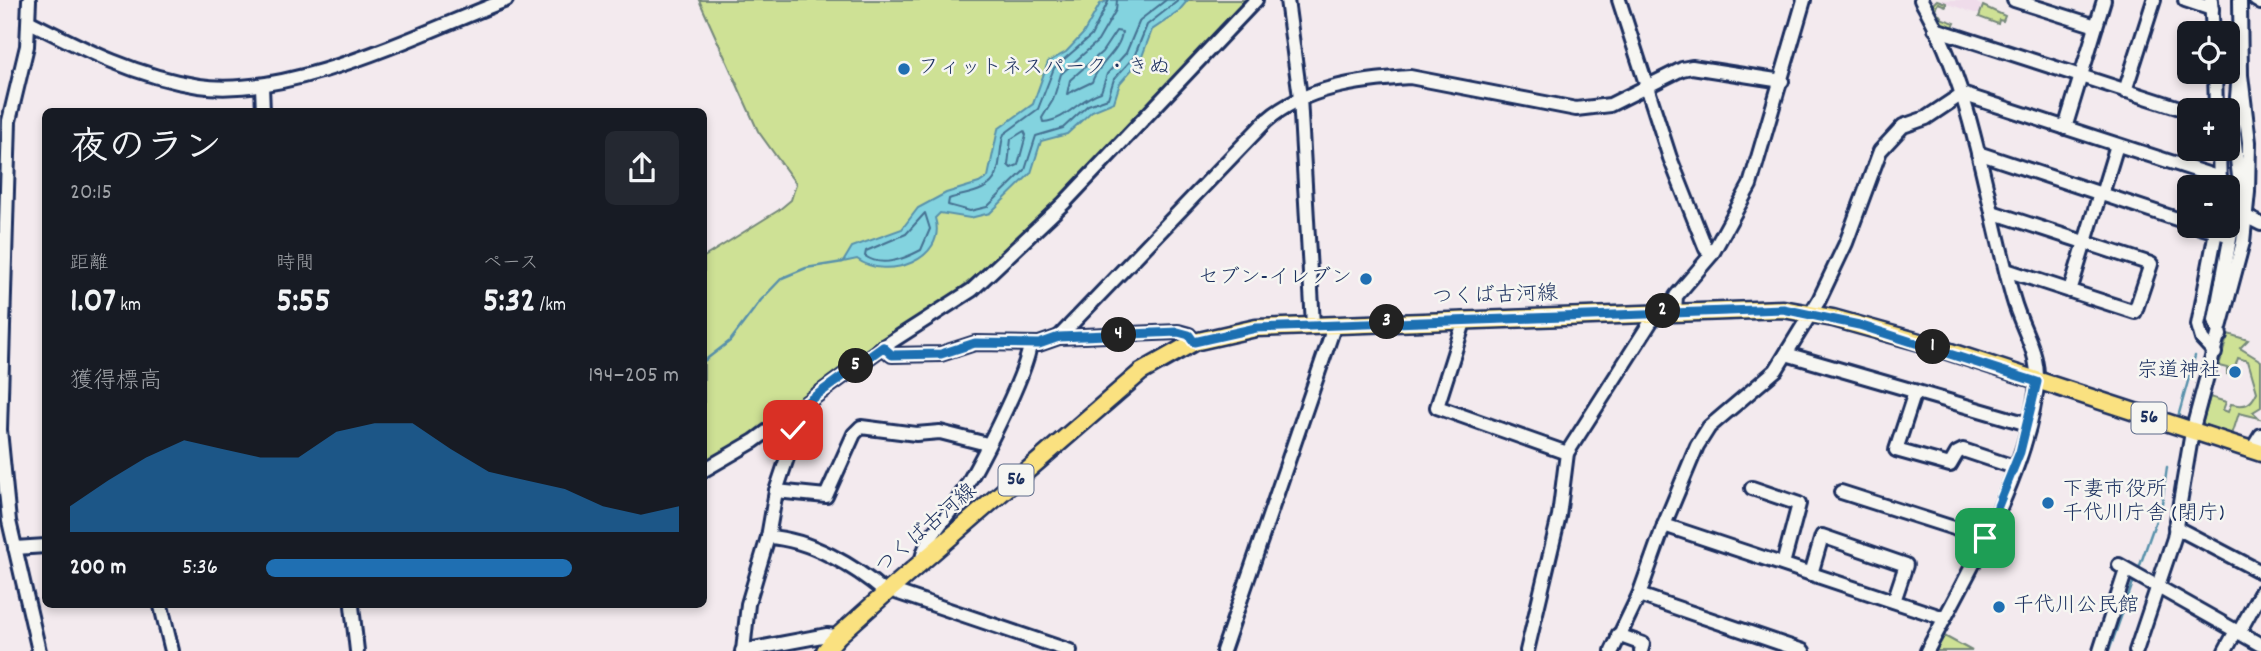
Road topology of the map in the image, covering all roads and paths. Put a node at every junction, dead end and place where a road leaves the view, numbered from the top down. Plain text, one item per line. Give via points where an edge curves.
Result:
1 (29, 0) edge
2 (506, 0) edge
3 (1256, 0) edge
4 (1287, 0) edge
5 (1619, 0) edge
6 (1804, 0) edge
7 (2014, 0) edge
8 (2104, 0) edge
9 (2154, 0) edge
10 (2185, 0) edge
11 (2240, 0) edge
12 (2256, 0) edge
13 (1923, 1) edge
14 (2261, 3) edge
15 (2211, 4) edge
16 (30, 22) junction
17 (2096, 26) junction
18 (1935, 29) junction
19 (2241, 75) junction
20 (2081, 76) junction
21 (1782, 81) junction
22 (262, 86) junction
23 (1649, 86) junction
24 (2125, 91) junction
25 (1962, 94) junction
26 (1300, 97) junction
27 (2237, 98) edge
28 (2177, 107) edge
29 (263, 108) edge
30 (2065, 128) junction
31 (2255, 142) edge
32 (2117, 145) junction
33 (1978, 153) junction
34 (2239, 161) edge
35 (2198, 175) edge
36 (2244, 176) junction
37 (2101, 194) junction
38 (2240, 194) edge
39 (1992, 212) junction
40 (2247, 217) junction
41 (2177, 219) edge
42 (2261, 224) edge
43 (2215, 238) edge
44 (2231, 238) edge
45 (2084, 242) junction
46 (1712, 254) junction
47 (2006, 270) junction
48 (2070, 291) junction
49 (1675, 311) junction
50 (1657, 312) junction
51 (1810, 313) junction
52 (1465, 319) junction
53 (1335, 324) junction
54 (1312, 325) junction
55 (2221, 335) junction
56 (1059, 337) junction
57 (1194, 342) junction
58 (1030, 344) junction
59 (883, 347) junction
60 (2215, 353) junction
61 (1786, 354) junction
62 (2037, 382) junction
63 (1915, 392) junction
64 (788, 416) junction
65 (2028, 424) junction
66 (2192, 432) junction
67 (2261, 435) edge
68 (987, 444) junction
69 (2256, 452) edge
70 (1567, 453) junction
71 (2014, 467) junction
72 (707, 468) edge
73 (1752, 488) dead end
74 (776, 491) junction
75 (1841, 492) dead end
76 (1664, 525) junction
77 (2175, 527) junction
78 (768, 537) junction
79 (1985, 538) junction
80 (42, 546) edge
81 (15, 548) junction
82 (922, 564) junction
83 (1783, 564) junction
84 (2261, 572) edge
85 (1811, 574) junction
86 (2159, 588) junction
87 (888, 592) junction
88 (2261, 592) edge
89 (1639, 595) junction
90 (1894, 601) junction
91 (161, 608) edge
92 (352, 608) edge
93 (1944, 618) junction
94 (2238, 631) junction
95 (1618, 635) junction
96 (838, 636) junction
97 (2261, 645) edge
98 (1784, 647) edge
99 (747, 650) edge
100 (39, 651) edge
101 (172, 651) edge
102 (357, 651) edge
103 (825, 651) edge
104 (1070, 651) edge
105 (1223, 651) edge
106 (1527, 651) edge
107 (1612, 651) edge
108 (1641, 651) edge
109 (1803, 651) edge
110 (1927, 651) edge
111 (2100, 651) edge
112 (2136, 651) edge
113 (2225, 651) edge

1 - 16 street
2 - 22 street via 319,72
3 - 59 street via 1064,203 989,275
4 - 26 street
5 - 23 street
6 - 21 street
7 - 17 street
8 - 17 street
9 - 24 street
10 - 15 street
11 - 19 street
12 - 14 street
13 - 18 street
16 - 22 street via 144,74 201,86
16 - 81 street via 9,121 0,430
17 - 20 street
18 - 20 street
18 - 25 street
19 - 27 street
19 - 31 street
20 - 24 street
20 - 30 street
21 - 23 street via 1692,67
21 - 46 street via 1751,185
22 - 29 street
23 - 26 street via 1610,105 1576,109 1410,77
23 - 46 street via 1678,179
24 - 28 street
25 - 30 street
25 - 33 street
25 - 51 street via 1926,118 1903,126 1884,146 1846,243
26 - 54 street
26 - 56 street via 1266,121
30 - 32 street
31 - 36 street
32 - 35 street
32 - 37 street
33 - 37 street
33 - 39 street
34 - 36 street
36 - 38 street
36 - 40 street
37 - 41 street
37 - 45 street
39 - 45 street
39 - 47 street
40 - 42 street
40 - 55 street
43 - 60 street via 2198,325 2202,340
44 - 55 street via 2215,320
45 - 48 street
45 - 48 street via 2151,264 2135,312
46 - 49 street via 1676,296
47 - 48 street
47 - 62 street via 2013,301 2036,355
49 - 50 main road, つくば古河線 / 56
49 - 51 main road, つくば古河線 / 56 via 1763,308
50 - 52 main road, つくば古河線 / 56
50 - 70 street
51 - 61 street
51 - 62 main road, つくば古河線 / 56 via 1923,343
52 - 53 main road, つくば古河線 / 56
52 - 70 street via 1437,407
53 - 54 main road, つくば古河線 / 56
53 - 105 street
54 - 57 main road, つくば古河線 / 56 via 1239,330
55 - 60 street
56 - 57 street via 1178,332
56 - 58 street
57 - 82 main road, つくば古河線 / 56 via 1141,372
58 - 59 street via 975,343 920,355 892,355
58 - 68 street via 1024,367
59 - 64 street
60 - 66 street
61 - 63 street
61 - 76 street via 1776,370 1709,426
62 - 65 street
62 - 66 main road, つくば古河線 / 56
63 - 65 street
63 - 71 street via 1896,450 1950,465 1964,450
64 - 72 street
64 - 74 street via 794,437
65 - 71 street
66 - 69 main road, つくば古河線 / 56
66 - 77 street
67 - 69 street
68 - 74 street via 940,432 916,434 861,427 826,496
68 - 82 street via 963,491 925,546
70 - 106 street via 1559,516
71 - 79 street
73 - 83 street via 1799,504
74 - 78 street
75 - 79 street
76 - 83 street
76 - 89 street
77 - 84 street
77 - 86 street
78 - 87 street via 802,542
78 - 99 street via 748,604
79 - 93 street
80 - 81 street
81 - 100 street
82 - 87 main road, つくば古河線 / 56
83 - 85 street
85 - 90 street
85 - 90 street via 1822,536 1906,565
86 - 94 street
86 - 111 street via 2122,567
86 - 112 street
87 - 96 main road, つくば古河線 / 56
87 - 104 street
88 - 94 street
89 - 95 street
89 - 98 street
90 - 93 street
91 - 101 street
92 - 102 street
93 - 110 street
94 - 97 street
94 - 113 street
95 - 107 street
95 - 108 street via 1643,644
96 - 99 street
96 - 103 main road, つくば古河線 / 56
98 - 109 street

